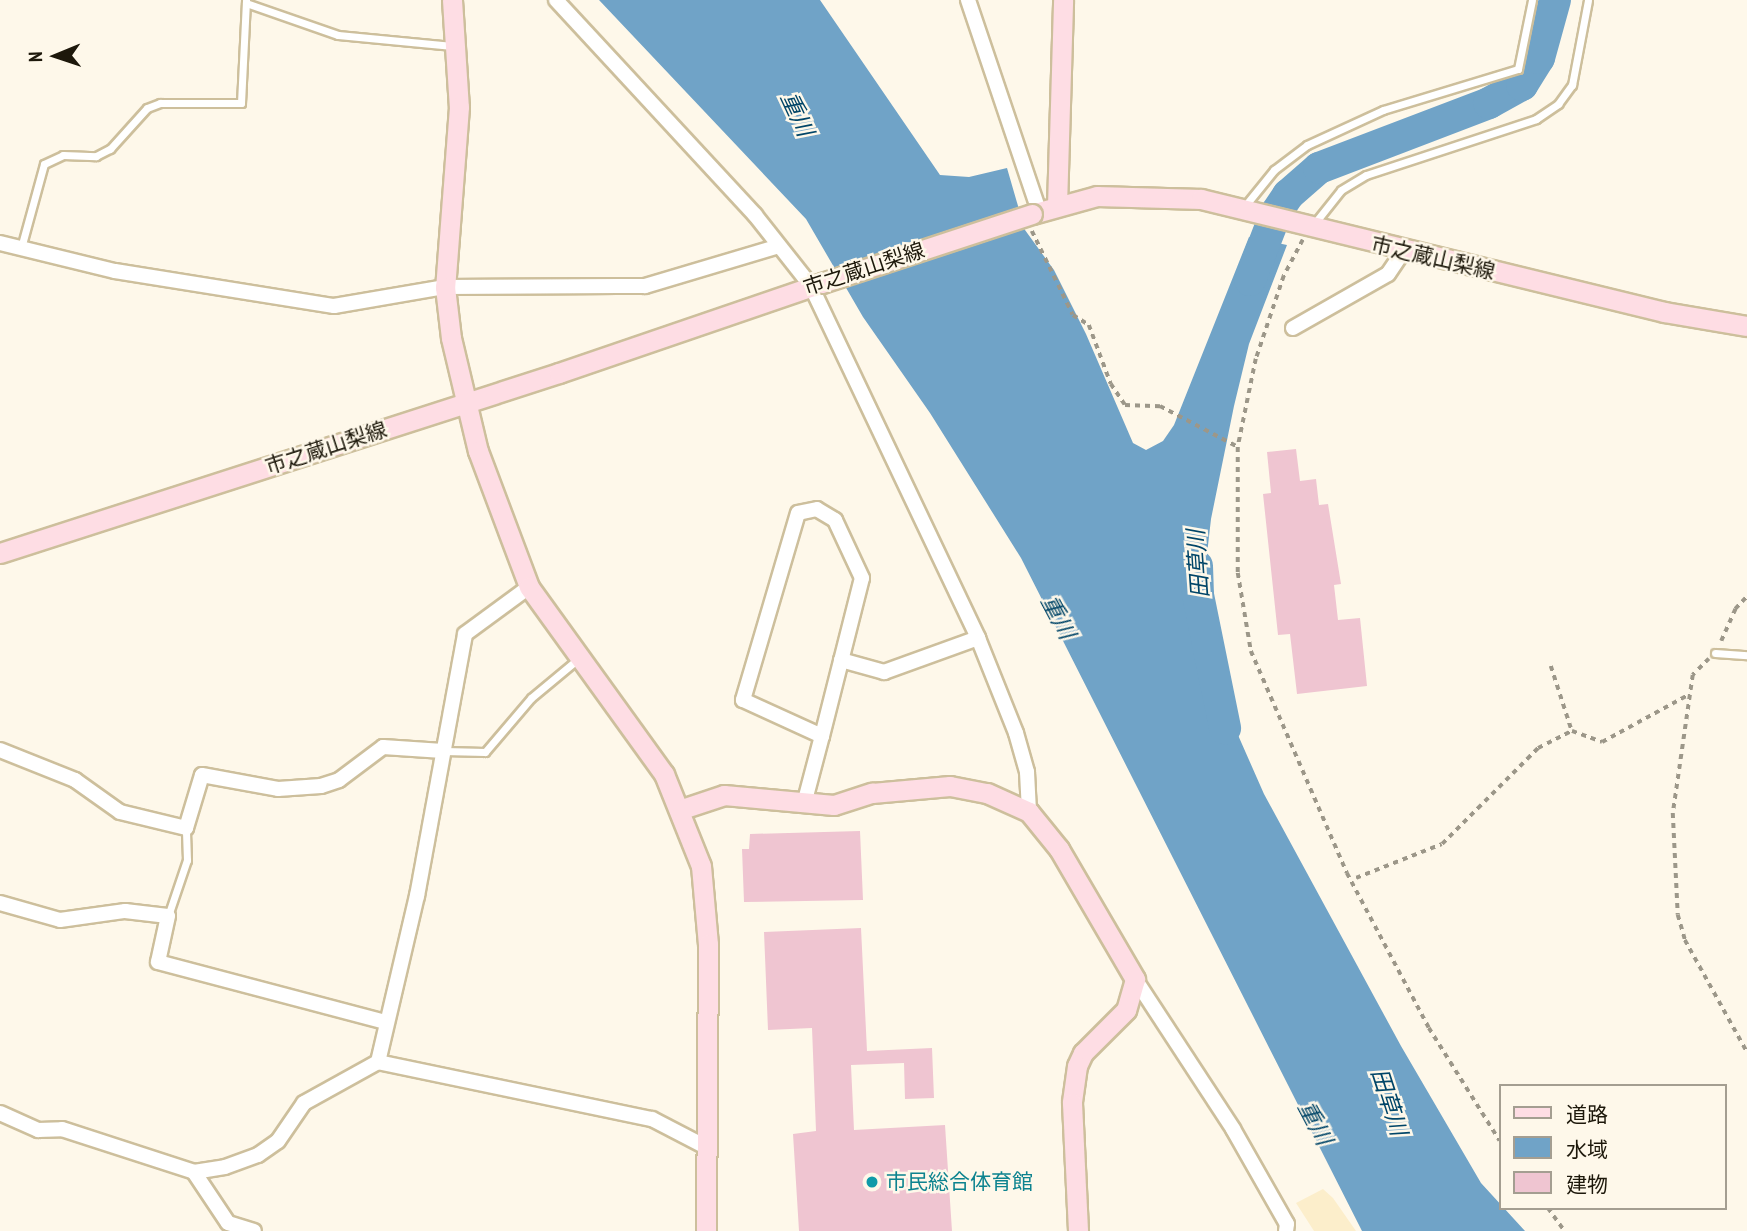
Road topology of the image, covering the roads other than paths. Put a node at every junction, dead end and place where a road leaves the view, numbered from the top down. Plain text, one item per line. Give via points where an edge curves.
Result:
1 (452, 0) edge
2 (556, 0) edge
3 (968, 0) edge
4 (1063, 0) edge
5 (1532, 0) edge
6 (1588, 0) edge
7 (246, 1) edge
8 (457, 46) junction
9 (1245, 211) junction
10 (1040, 215) junction
11 (1308, 226) junction
12 (0, 243) edge
13 (776, 247) junction
14 (21, 248) junction
15 (1403, 252) junction
16 (816, 284) junction
17 (445, 287) junction
18 (1747, 326) edge
19 (1293, 328) dead end
20 (466, 402) junction
21 (0, 553) edge
22 (528, 587) junction
23 (978, 638) junction
24 (1715, 653) road end
25 (1747, 654) edge
26 (579, 659) junction
27 (841, 660) junction
28 (822, 736) junction
29 (0, 750) edge
30 (443, 751) junction
31 (804, 804) junction
32 (682, 809) junction
33 (1029, 812) junction
34 (186, 828) junction
35 (0, 903) edge
36 (168, 916) junction
37 (1135, 979) junction
38 (385, 1022) junction
39 (378, 1062) junction
40 (0, 1113) edge
41 (708, 1148) junction
42 (194, 1172) junction
43 (254, 1231) edge
44 (706, 1231) edge
45 (1078, 1231) edge
46 (1286, 1231) edge

1 - 8 street
2 - 13 street via 755,215
3 - 10 street
4 - 10 street
5 - 9 lane via 1518,69 1384,110 1307,145 1274,170
6 - 11 lane via 1572,85 1558,104 1536,119 1366,175 1341,190
7 - 8 lane via 338,35
7 - 14 lane via 241,103 160,103 147,108 110,149 96,156 63,155 44,164
8 - 17 street via 459,107
9 - 10 street, 市之蔵山梨線 via 1201,199 1097,196
9 - 11 street, 市之蔵山梨線
10 - 16 street, 市之蔵山梨線, bridge
11 - 15 street, 市之蔵山梨線
12 - 14 street
13 - 16 street
13 - 17 street via 645,286
14 - 17 street via 115,271 334,306
15 - 18 street, 市之蔵山梨線 via 1664,312
15 - 19 street via 1388,274
16 - 20 street, 市之蔵山梨線
16 - 23 street
17 - 20 street
20 - 21 street, 市之蔵山梨線
20 - 22 street via 478,451
22 - 26 street
22 - 30 street via 465,634
23 - 27 street via 884,672
23 - 33 street via 1020,746
24 - 25 lane
26 - 30 lane via 531,698 485,752
26 - 32 street via 647,748
27 - 28 street
27 - 28 street via 862,578 835,520 817,509 798,513 743,700
28 - 31 street
29 - 34 street via 75,780 120,812
30 - 34 street via 383,747 338,780 321,786 278,789 202,775
30 - 38 street via 402,968
31 - 32 street via 724,795
31 - 33 street via 834,805 916,786 950,786 987,793
32 - 41 street via 701,866 706,901
33 - 37 street via 1059,849
34 - 36 lane via 187,860
35 - 36 street via 60,920 125,911
36 - 38 street via 158,962
37 - 45 street via 1126,1010 1083,1053 1077,1066 1072,1103
37 - 46 street via 1233,1129 1287,1224
38 - 39 street
39 - 41 street via 652,1119
39 - 42 street via 303,1103 278,1141 258,1155
40 - 42 street via 38,1130 62,1129
41 - 44 street
42 - 43 street via 228,1223

